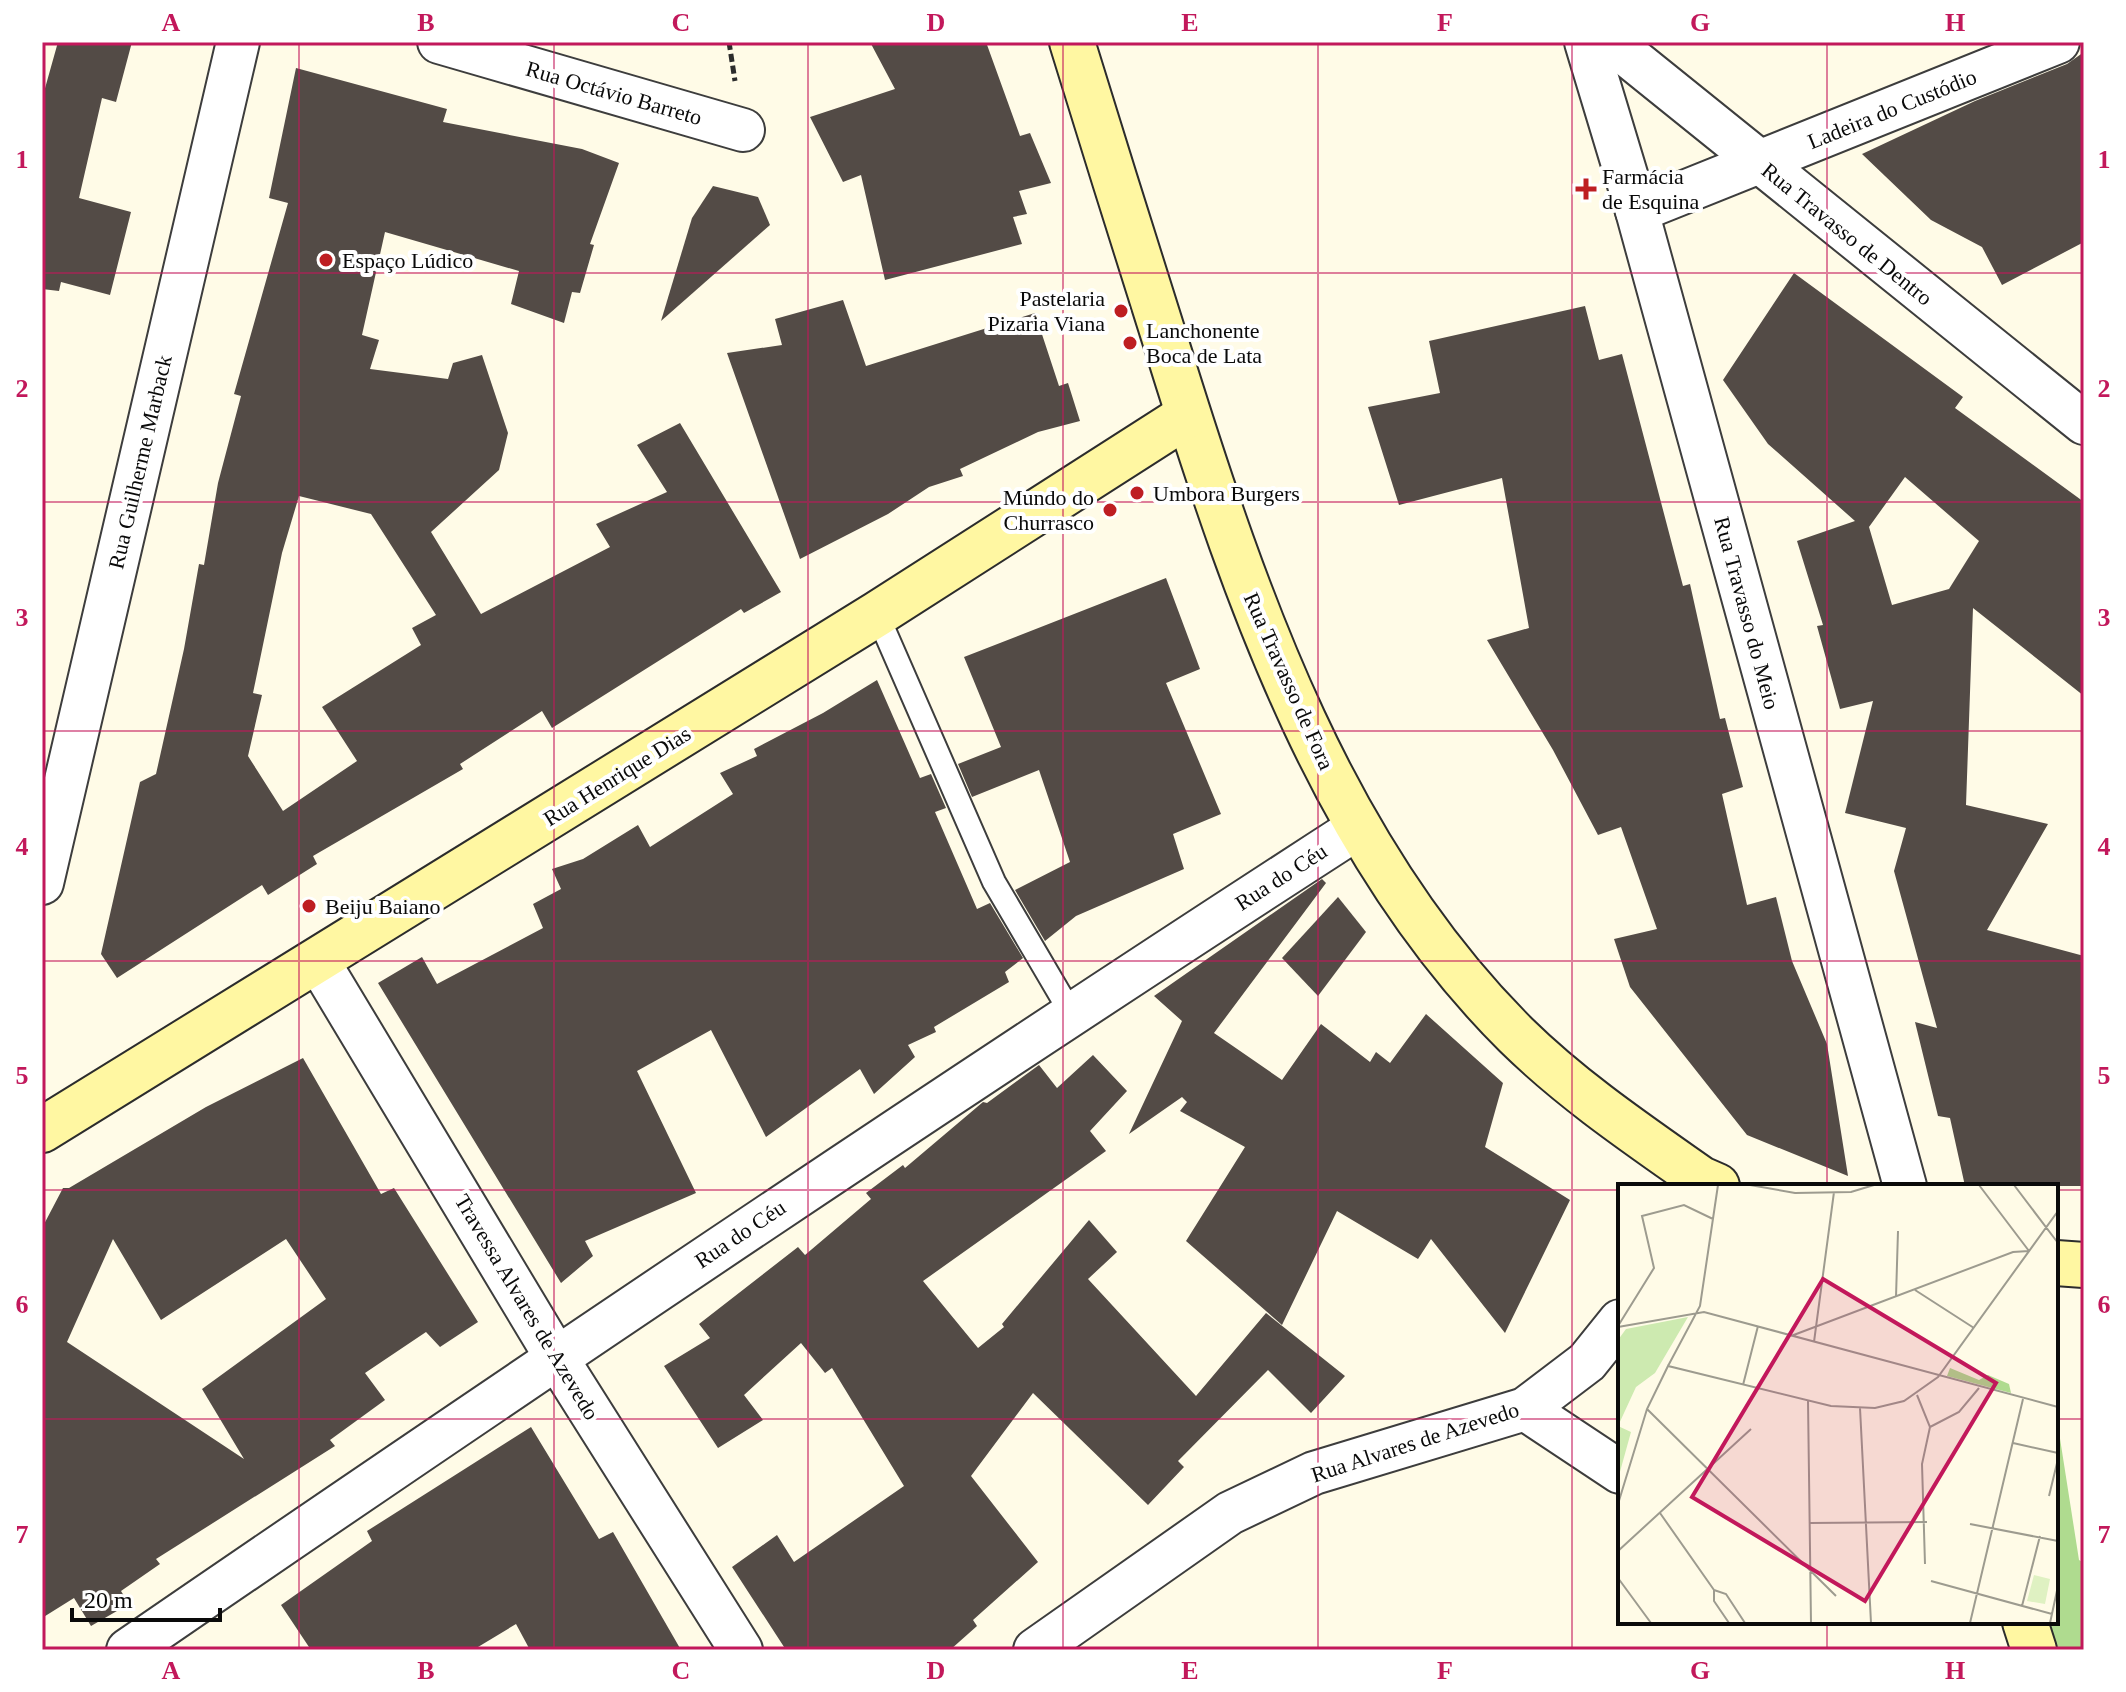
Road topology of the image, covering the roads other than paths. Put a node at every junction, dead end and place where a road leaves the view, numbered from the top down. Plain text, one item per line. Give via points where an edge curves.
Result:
1 (238, 42) edge
2 (439, 42) edge
3 (1072, 42) edge
4 (1586, 42) edge
5 (1611, 42) edge
6 (2058, 42) edge
7 (743, 130) dead end
8 (1758, 163) junction
9 (1637, 211) junction
10 (1188, 415) junction
11 (2084, 423) edge
12 (877, 614) junction
13 (1359, 827) junction
14 (42, 883) edge
15 (318, 961) junction
16 (1071, 1013) junction
17 (42, 1130) edge
18 (1705, 1184) edge
19 (1904, 1184) edge
20 (2058, 1263) edge
21 (2084, 1265) edge
22 (1618, 1323) edge
23 (556, 1357) junction
24 (1525, 1409) junction
25 (1618, 1471) edge
26 (2026, 1624) edge
27 (128, 1650) edge
28 (741, 1650) edge
29 (1035, 1650) edge
30 (2034, 1650) edge

1 - 14 street, Rua Guilherme Marback
2 - 7 street, Rua Octávio Barreto
3 - 10 street, Rua Travasso de Fora
4 - 9 street, Rua Travasso do Meio
5 - 8 street, Rua Travasso de Dentro
6 - 8 street, Ladeira do Custódio
8 - 9 street, Ladeira do Custódio
8 - 11 street, Rua Travasso de Dentro
9 - 19 street, Rua Travasso do Meio
10 - 12 street, Rua Henrique Dias
10 - 13 street, Rua Travasso de Fora via 1251,604 1305,726
12 - 15 street, Rua Henrique Dias
12 - 16 lane via 994,882
13 - 16 street, Rua do Céu
13 - 18 street, Rua Travasso de Fora via 1429,934 1516,1034 1599,1107
15 - 17 street, Rua Henrique Dias
15 - 23 street, Travessa Alvares de Azevedo
16 - 23 street, Rua do Céu
20 - 21 street
22 - 24 street, Rua Alvares de Azevedo via 1587,1362
23 - 27 street, Rua do Céu
23 - 28 street, Travessa Alvares de Azevedo
24 - 25 street
24 - 29 street, Rua Alvares de Azevedo via 1314,1473 1230,1513
26 - 30 street

